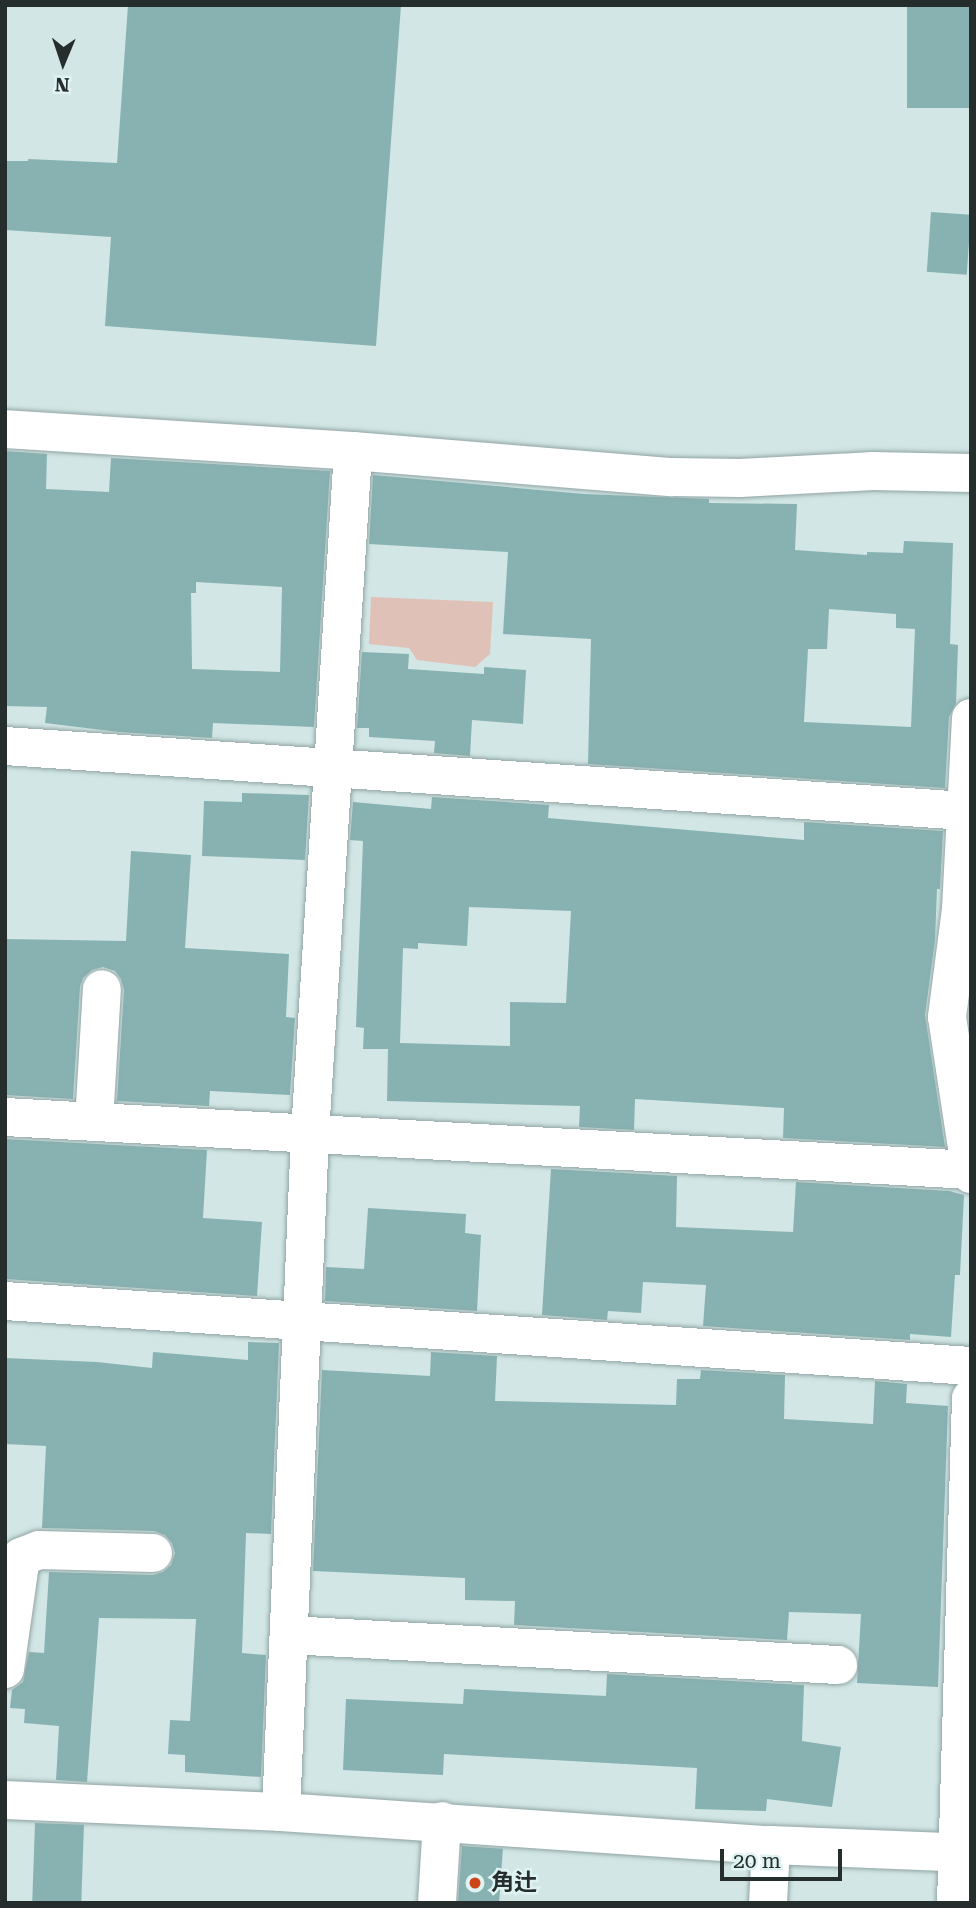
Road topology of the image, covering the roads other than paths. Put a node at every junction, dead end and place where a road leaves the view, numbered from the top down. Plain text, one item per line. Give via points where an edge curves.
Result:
1 (5, 429) edge
2 (354, 451) junction
3 (971, 473) edge
4 (971, 718) edge
5 (5, 746) edge
6 (334, 766) junction
7 (967, 811) junction
8 (966, 909) edge
9 (102, 989) dead end
10 (5, 1117) edge
11 (94, 1122) junction
12 (310, 1133) junction
13 (970, 1172) edge
14 (5, 1301) edge
15 (302, 1320) junction
16 (971, 1366) edge
17 (971, 1398) edge
18 (153, 1553) dead end
19 (289, 1635) junction
20 (838, 1665) dead end
21 (5, 1669) edge
22 (5, 1800) edge
23 (281, 1812) junction
24 (442, 1821) junction
25 (771, 1845) junction
26 (964, 1853) edge
27 (437, 1903) edge
28 (768, 1903) edge
29 (956, 1903) edge

1 - 2 street
2 - 3 street via 672,477
2 - 6 street
4 - 7 street
5 - 6 street
6 - 7 street
6 - 12 street
7 - 8 street
8 - 13 street via 947,1017
9 - 11 street
10 - 11 street
11 - 12 street
12 - 13 street
12 - 15 street
14 - 15 street
15 - 16 street
15 - 19 street
17 - 26 street
18 - 21 street via 39,1550 21,1556
19 - 20 street
19 - 23 street
22 - 23 street
23 - 24 street
24 - 25 street
24 - 27 street
25 - 26 street
25 - 28 street
26 - 29 street

